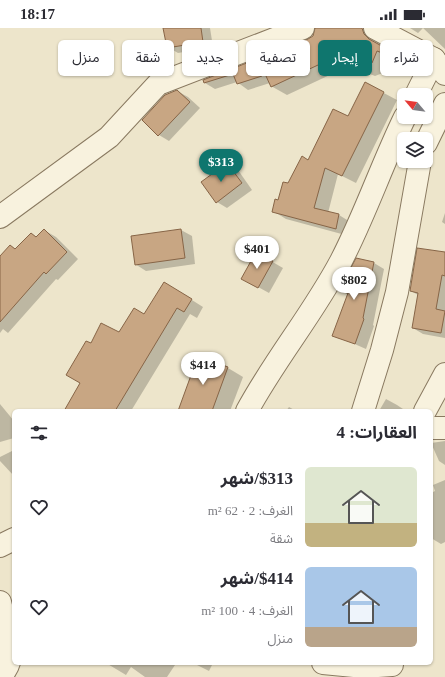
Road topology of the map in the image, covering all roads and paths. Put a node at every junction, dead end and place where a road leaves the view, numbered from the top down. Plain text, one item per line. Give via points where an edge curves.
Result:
1 (303, 28) edge
2 (375, 28) edge
3 (439, 67) edge
4 (422, 88) edge
5 (445, 104) edge
6 (402, 124) edge
7 (431, 132) edge
8 (419, 168) edge
9 (0, 217) edge
10 (445, 374) edge
11 (248, 409) edge
12 (364, 409) edge
13 (426, 409) edge
14 (433, 428) edge
15 (445, 428) edge
16 (12, 540) edge
17 (0, 546) edge
18 (0, 602) edge
19 (344, 665) edge
20 (394, 668) edge
21 (0, 676) edge

1 - 9 street via 158,84 109,137
2 - 3 street
3 - 4 street
5 - 7 street
6 - 11 street via 341,260 318,302
8 - 12 street via 397,292
10 - 13 street
14 - 15 street
16 - 17 street
18 - 21 street via 11,646 10,661
19 - 20 street

